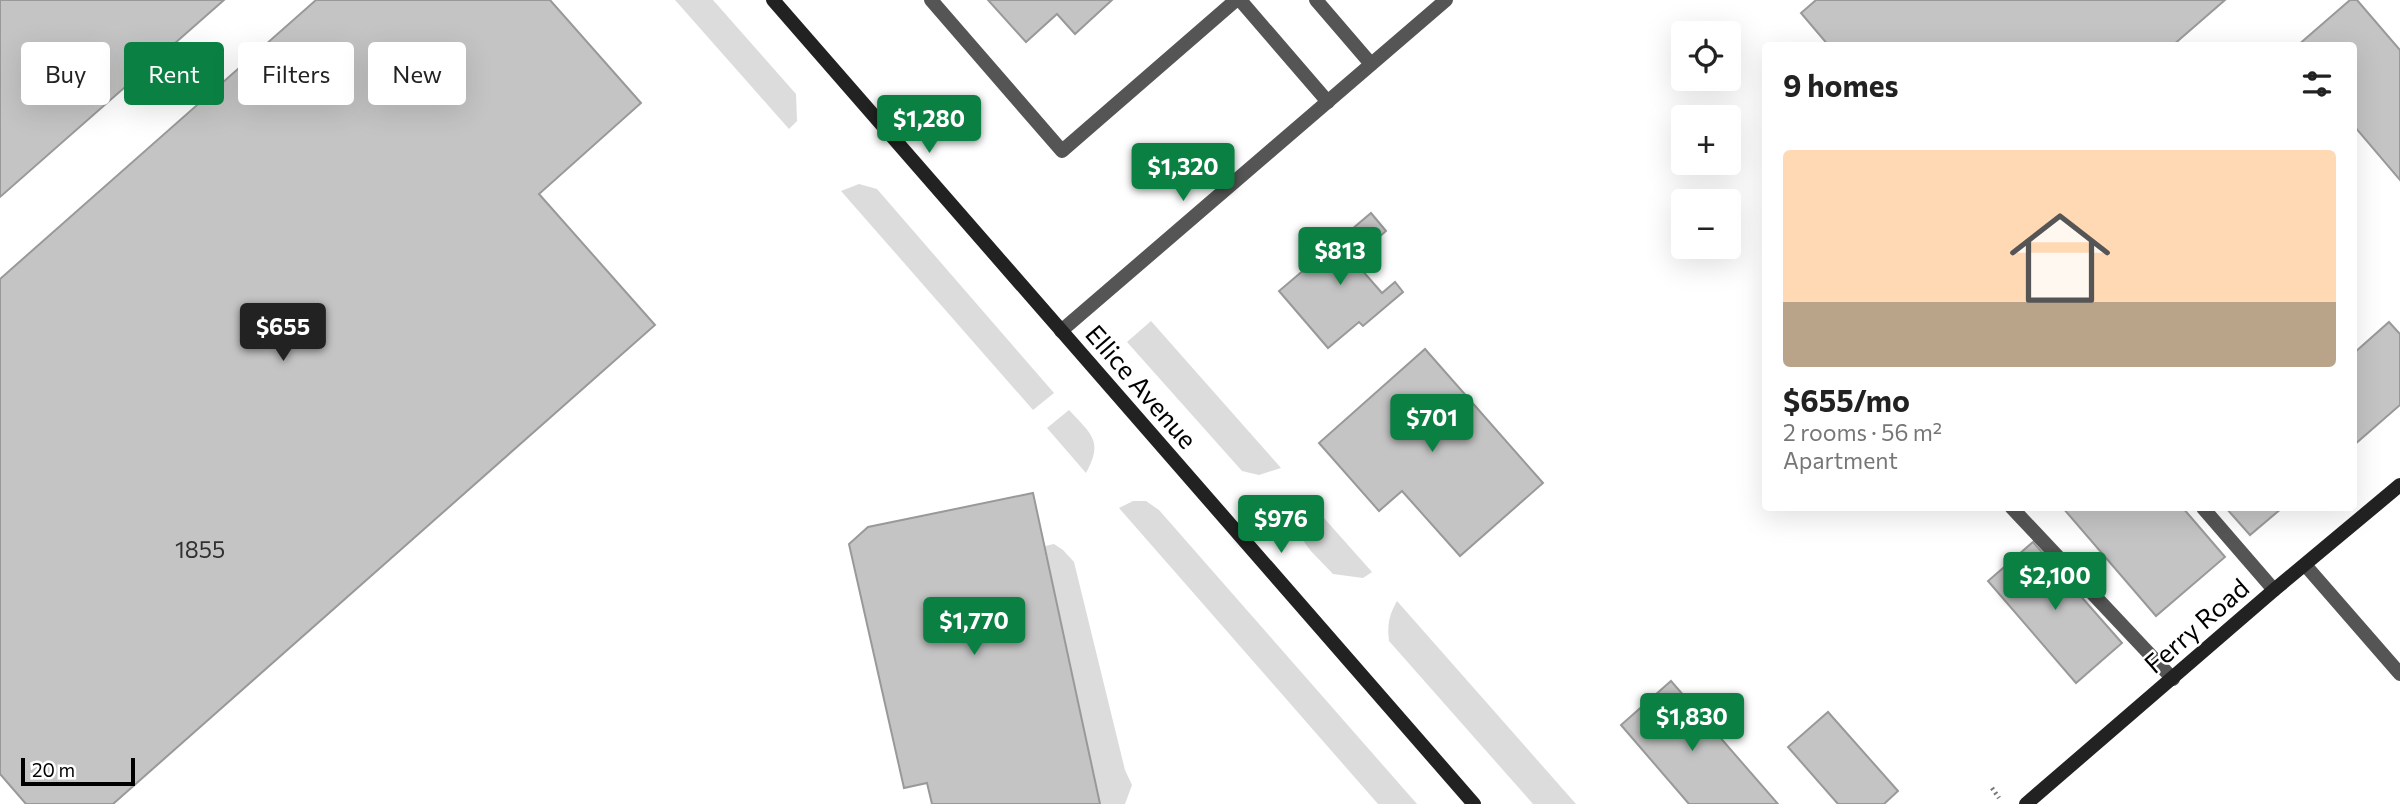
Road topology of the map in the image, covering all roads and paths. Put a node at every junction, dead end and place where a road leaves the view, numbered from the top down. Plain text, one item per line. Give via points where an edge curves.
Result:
1 (773, 0) edge
2 (931, 0) edge
3 (1238, 0) edge
4 (1316, 0) edge
5 (1446, 0) edge
6 (1371, 64) junction
7 (1328, 102) junction
8 (1061, 331) junction
9 (2400, 485) edge
10 (2015, 511) edge
11 (2206, 511) edge
12 (2306, 566) junction
13 (2274, 590) junction
14 (2400, 674) edge
15 (2173, 679) junction
16 (1992, 788) dead end
17 (1999, 798) dead end
18 (1474, 804) edge
19 (2026, 804) edge

1 - 8 main road, Ellice Avenue
2 - 3 street via 1062,151
3 - 7 street
4 - 6 street
5 - 6 street
6 - 7 street
7 - 8 street
8 - 18 main road, Ellice Avenue
9 - 12 main road, Ferry Road
10 - 15 street
11 - 13 street
12 - 13 main road, Ferry Road
12 - 14 street
13 - 15 main road, Ferry Road
15 - 19 main road, Ferry Road
16 - 17 path

